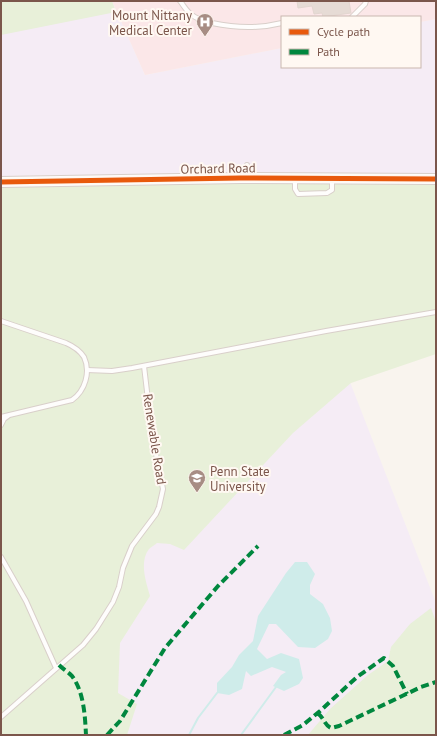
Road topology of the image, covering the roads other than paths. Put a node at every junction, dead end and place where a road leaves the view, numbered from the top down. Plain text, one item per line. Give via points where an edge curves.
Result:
1 (180, 1) edge
2 (365, 3) edge
3 (353, 16) edge
4 (281, 23) edge
5 (247, 165) dead end
6 (248, 178) junction
7 (295, 178) junction
8 (332, 178) junction
9 (436, 179) edge
10 (1, 182) edge
11 (436, 312) edge
12 (1, 321) edge
13 (144, 366) junction
14 (87, 370) junction
15 (10, 415) junction
16 (1, 418) edge
17 (1, 425) edge
18 (1, 557) edge
19 (56, 668) junction
20 (1, 717) edge

1 - 4 lane via 192,16 216,24 244,28
2 - 3 lane
5 - 6 lane
6 - 7 street, Orchard Road
6 - 10 street, Orchard Road
7 - 8 street, Orchard Road
7 - 8 lane via 295,189 298,194 327,193 332,190
8 - 9 street, Orchard Road
11 - 13 lane
12 - 14 lane via 74,347 83,356
13 - 14 lane via 112,371
13 - 19 lane, Renewable Road via 152,434 162,483 162,498 156,514 126,558 116,595 107,612 83,645
14 - 15 lane via 83,389 72,400
15 - 16 lane
15 - 17 lane
18 - 19 lane via 26,601
19 - 20 lane, Renewable Road

